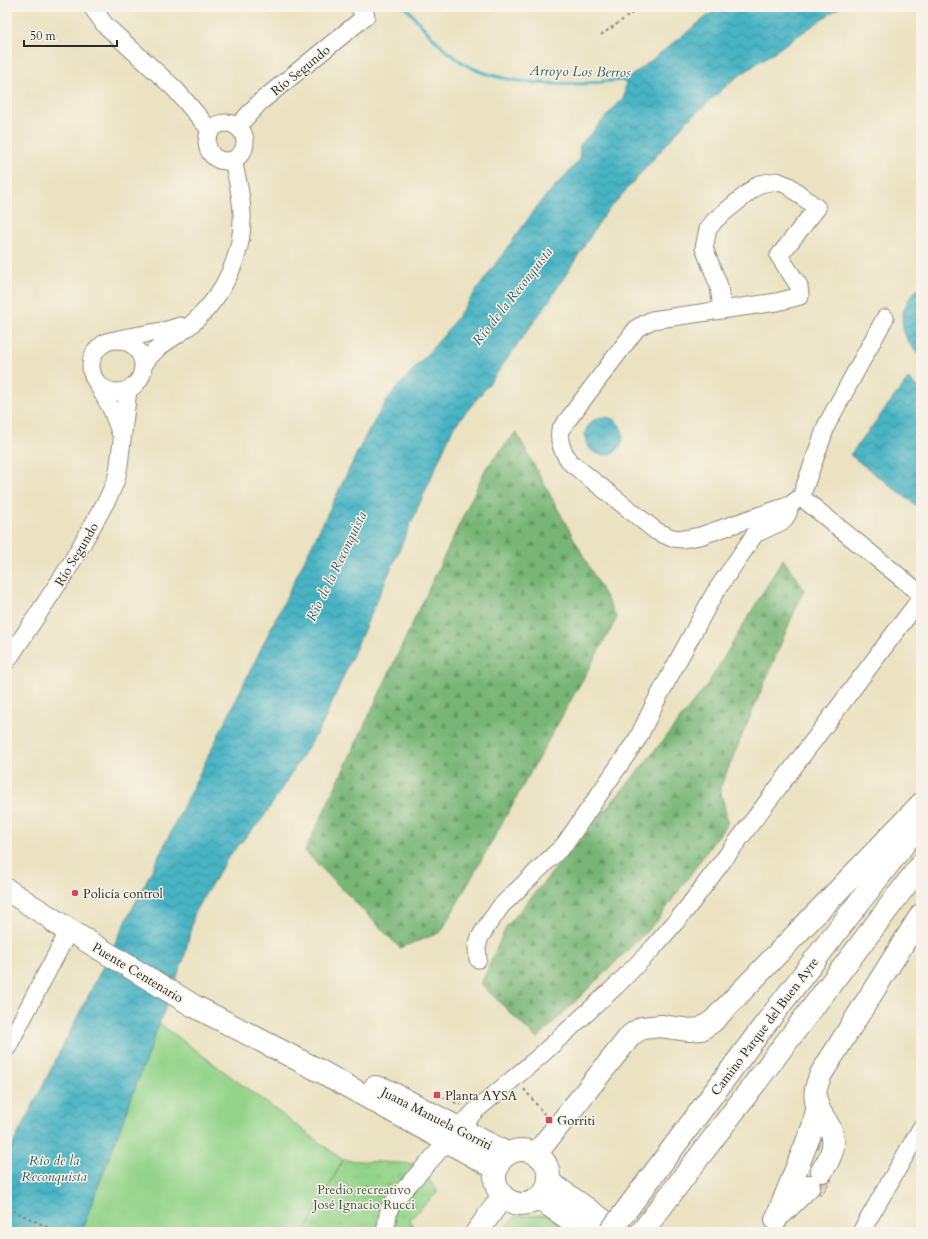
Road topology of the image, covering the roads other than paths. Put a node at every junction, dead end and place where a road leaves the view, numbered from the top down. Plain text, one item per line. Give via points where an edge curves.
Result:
1 (92, 7) edge
2 (362, 11) edge
3 (237, 127) junction
4 (211, 131) junction
5 (233, 160) junction
6 (722, 310) junction
7 (885, 318) dead end
8 (197, 319) junction
9 (113, 340) junction
10 (144, 364) junction
11 (96, 381) junction
12 (128, 390) junction
13 (122, 437) junction
14 (796, 501) junction
15 (921, 594) edge
16 (921, 598) edge
17 (7, 661) edge
18 (921, 804) edge
19 (921, 822) edge
20 (921, 865) edge
21 (7, 879) edge
22 (16, 895) edge
23 (921, 915) edge
24 (478, 959) dead end
25 (194, 1006) joint
26 (8, 1042) edge
27 (818, 1106) junction
28 (921, 1128) edge
29 (453, 1135) junction
30 (536, 1154) junction
31 (503, 1161) junction
32 (544, 1190) junction
33 (503, 1196) junction
34 (772, 1226) edge
35 (385, 1232) edge
36 (477, 1232) edge
37 (588, 1232) edge
38 (610, 1232) edge
39 (620, 1232) edge
40 (642, 1232) edge
41 (861, 1232) edge

1 - 4 street via 105,24 175,90
2 - 3 street, Río Segundo via 260,102
3 - 4 street via 224,123
3 - 5 street via 245,142 242,152
4 - 5 street via 207,140 210,153 220,160
5 - 8 street via 240,193 242,220 238,252 229,274
6 - 6 street via 800,296 799,286 780,256 817,208 789,186 776,180 759,184 714,220 708,229 704,248 719,286
6 - 14 street via 652,320 637,328 570,414 560,430 559,440 571,463 656,531 672,538 700,536
7 - 14 street via 827,424
8 - 9 street via 167,330
8 - 10 street via 182,333 167,339
9 - 10 street via 130,343 142,356
9 - 11 street via 97,348 93,356 91,365
10 - 12 street via 139,381
11 - 12 street via 110,391
11 - 13 street, Río Segundo via 112,410
12 - 13 street, Río Segundo
13 - 17 street, Río Segundo via 116,480 108,498 69,567
14 - 15 street
14 - 24 street via 783,521 755,534 734,564 714,594 638,738 565,844 501,906 480,937 477,947
16 - 29 street via 685,911 653,948 617,985 475,1111
18 - 30 main road via 713,1021 701,1029 661,1026 642,1028 631,1035
19 - 38 main road, Camino Parque del Buen Ayre, bridge
20 - 40 main road, Camino Parque del Buen Ayre
21 - 22 main road, Puente Centenario
22 - 25 main road, Puente Centenario
22 - 26 street via 30,911 60,928 65,938
23 - 27 main road via 821,1074 815,1090
25 - 29 main road, Juana Manuela Gorriti via 320,1071
27 - 34 main road via 813,1127
27 - 34 main road via 832,1131 834,1147 830,1159 816,1179
28 - 41 street
29 - 31 main road, Juana Manuela Gorriti
29 - 35 street via 389,1209
30 - 31 main road via 527,1150 517,1150
30 - 32 main road via 544,1161 549,1171
31 - 33 main road via 496,1183
32 - 33 main road via 530,1203 520,1204
32 - 37 main road
32 - 39 main road
33 - 36 main road

